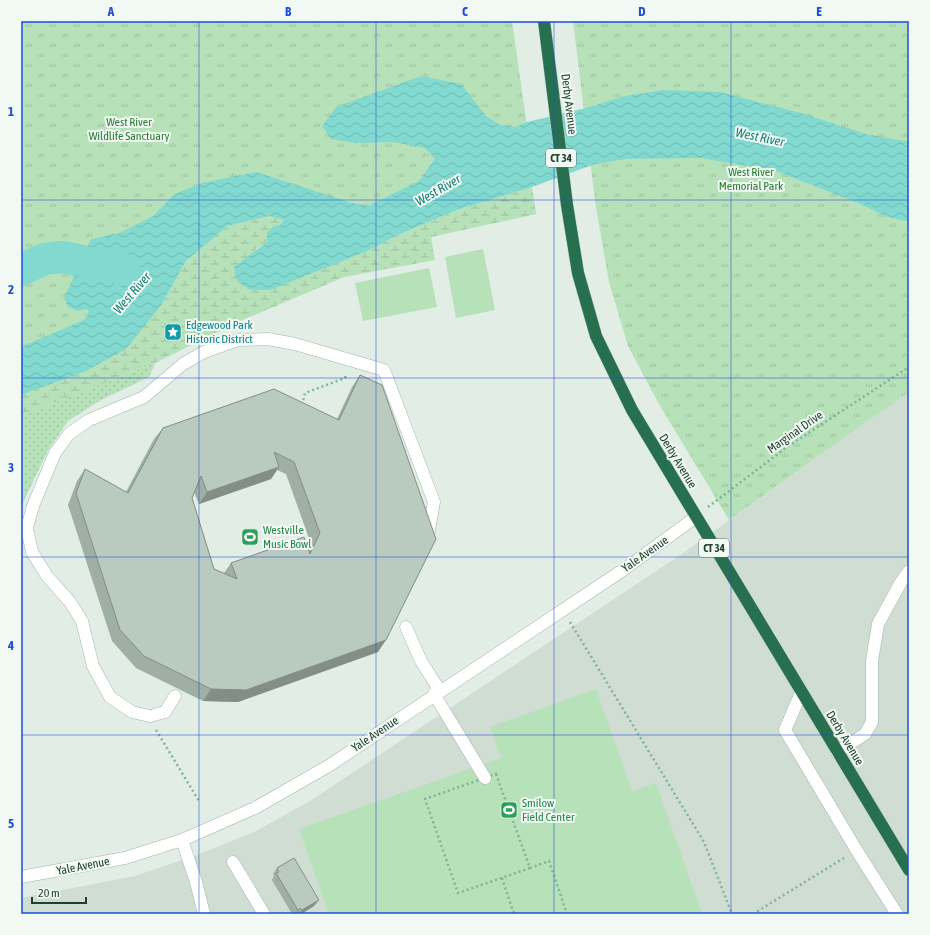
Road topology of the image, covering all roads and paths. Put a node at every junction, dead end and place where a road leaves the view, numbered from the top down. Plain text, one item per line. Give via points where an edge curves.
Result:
1 (544, 21) edge
2 (350, 361) junction
3 (909, 367) edge
4 (301, 407) edge
5 (696, 517) junction
6 (24, 527) edge
7 (428, 536) edge
8 (909, 571) edge
9 (562, 610) junction
10 (406, 627) dead end
11 (437, 693) junction
12 (801, 693) junction
13 (175, 696) dead end
14 (163, 744) dead end
15 (837, 752) junction
16 (485, 778) junction
17 (199, 802) dead end
18 (182, 840) junction
19 (857, 851) junction
20 (233, 862) dead end
21 (530, 868) junction
22 (909, 870) edge
23 (21, 877) edge
24 (502, 878) junction
25 (204, 914) edge
26 (264, 914) edge
27 (514, 914) edge
28 (567, 914) edge
29 (732, 914) edge
30 (753, 914) edge
31 (897, 914) edge

1 - 5 highway, Derby Avenue / CT 34 via 578,273 596,336 632,410
2 - 4 path via 345,378 305,393
2 - 6 street via 295,344 268,339 238,340 204,352 183,364 144,398 89,420 69,434 55,453
2 - 7 street via 384,370 434,502
3 - 5 path, Marginal Drive via 788,447
5 - 9 street, Yale Avenue
5 - 12 highway, Derby Avenue / CT 34
6 - 13 street via 32,552 82,621 93,666 110,697 132,712 150,716 166,712
8 - 15 street via 878,624 872,661 872,722 865,734
9 - 11 street, Yale Avenue
9 - 29 path via 704,842
10 - 11 street
11 - 16 street
11 - 18 street, Yale Avenue via 289,790 220,825
12 - 15 highway, Derby Avenue / CT 34
12 - 19 street via 785,730
14 - 17 path
15 - 22 highway, Derby Avenue / CT 34
16 - 21 path via 496,774
16 - 24 path via 425,799 458,893
18 - 23 street, Yale Avenue via 125,858
18 - 25 street
19 - 30 path
19 - 31 street
20 - 26 street
21 - 24 path
21 - 28 path via 549,862
24 - 27 path

